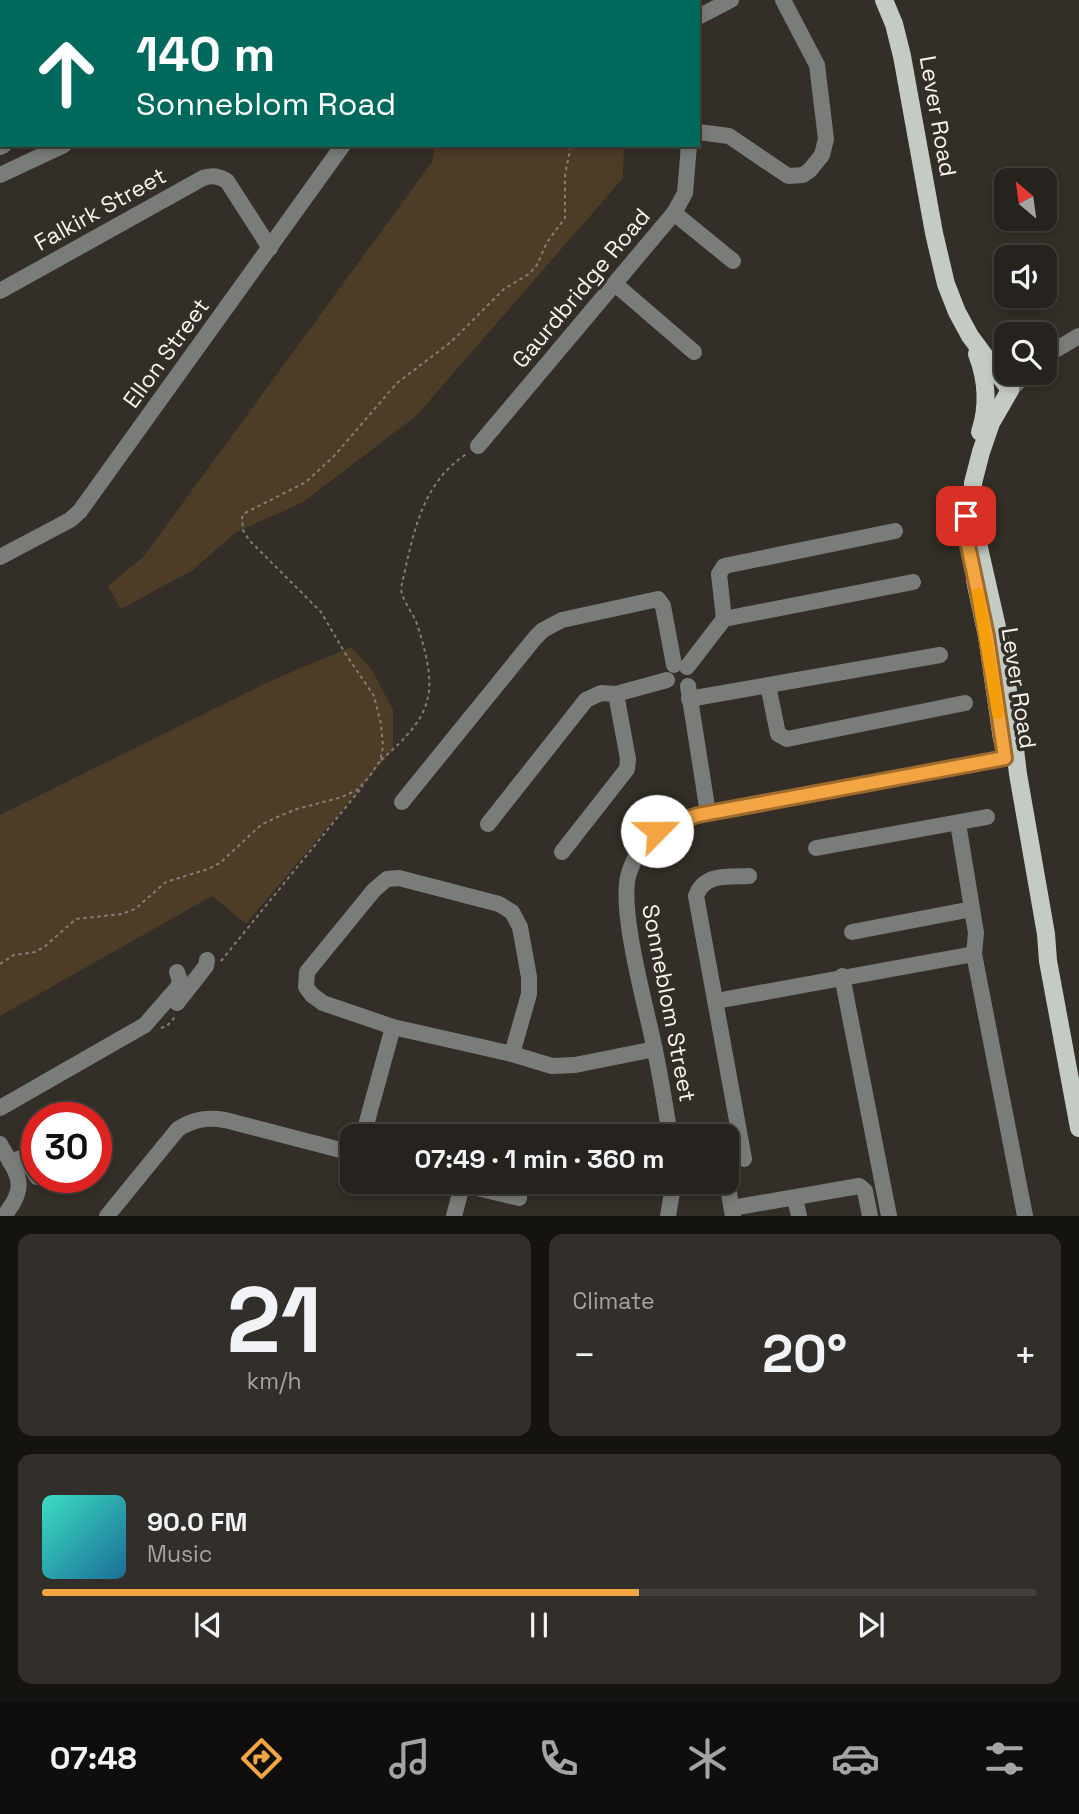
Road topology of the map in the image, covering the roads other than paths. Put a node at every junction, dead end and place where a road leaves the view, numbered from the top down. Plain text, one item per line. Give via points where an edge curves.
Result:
1 (731, 0) edge
2 (783, 0) edge
3 (884, 0) edge
4 (700, 16) edge
5 (700, 132) edge
6 (60, 147) edge
7 (342, 147) edge
8 (689, 147) edge
9 (0, 175) edge
10 (674, 213) junction
11 (270, 248) junction
12 (733, 261) dead end
13 (615, 284) junction
14 (0, 291) edge
15 (970, 336) junction
16 (1079, 336) edge
17 (1057, 349) edge
18 (695, 352) dead end
19 (1015, 385) edge
20 (1010, 390) junction
21 (975, 445) junction
22 (478, 446) road end
23 (895, 531) dead end
24 (0, 557) edge
25 (913, 582) dead end
26 (724, 619) junction
27 (940, 655) dead end
28 (680, 681) junction
29 (768, 685) junction
30 (616, 694) junction
31 (965, 703) dead end
32 (1010, 757) junction
33 (402, 802) dead end
34 (703, 814) junction
35 (987, 817) dead end
36 (958, 823) junction
37 (488, 824) dead end
38 (816, 848) dead end
39 (562, 852) dead end
40 (749, 876) dead end
41 (972, 909) junction
42 (852, 932) dead end
43 (974, 954) junction
44 (213, 962) road end
45 (177, 972) dead end
46 (842, 976) junction
47 (716, 1001) junction
48 (149, 1025) junction
49 (393, 1027) junction
50 (655, 1049) junction
51 (512, 1054) junction
52 (2, 1101) edge
53 (366, 1124) edge
54 (668, 1124) edge
55 (1079, 1128) edge
56 (0, 1144) edge
57 (340, 1150) edge
58 (21, 1157) edge
59 (744, 1159) dead end
60 (10, 1162) junction
61 (19, 1193) joint
62 (455, 1194) edge
63 (502, 1194) edge
64 (672, 1194) edge
65 (729, 1194) edge
66 (519, 1198) dead end
67 (795, 1198) junction
68 (732, 1212) edge
69 (4, 1216) edge
70 (107, 1216) edge
71 (454, 1216) edge
72 (668, 1216) edge
73 (799, 1216) edge
74 (870, 1216) edge
75 (889, 1216) edge
76 (1025, 1216) edge

1 - 4 street
2 - 5 street via 817,65 826,139 822,155 803,175 788,176 729,136
3 - 15 main road, Lever Road via 902,56 946,284
6 - 9 street
7 - 11 street, Ellon Street
8 - 10 street, Gaurdbridge Road via 685,193
10 - 12 street
10 - 13 street, Gaurdbridge Road
11 - 14 street, Falkirk Street via 227,181 210,176
11 - 24 street, Ellon Street via 80,511
13 - 18 street
13 - 22 street, Gaurdbridge Road
15 - 20 main road, Lever Road
15 - 21 main road via 982,366 987,397
16 - 17 street
19 - 20 street, Lever Road
20 - 21 main road, Lever Road
20 - 32 main road, Lever Road via 991,423 973,483 977,539 1004,658
21 - 32 main road, Lever Road via 965,491 968,545
23 - 26 street via 724,566 719,574
25 - 26 street
26 - 28 street
27 - 29 street
28 - 29 street
28 - 30 street
28 - 33 street via 658,599 550,625
28 - 34 street
29 - 31 street via 778,734 787,739
30 - 37 street via 593,695 581,704
30 - 39 street via 627,769
32 - 34 street, Sonneblom Street
32 - 55 main road, Lever Road via 1026,876 1048,961
34 - 50 street, Sonneblom Street via 657,831 640,849 628,875 625,892
35 - 36 street
36 - 38 street
36 - 41 street
40 - 47 street via 709,880 696,896
41 - 42 street
41 - 43 street
43 - 46 street
43 - 76 street
44 - 48 street via 165,1018
45 - 48 street via 178,987
46 - 47 street
46 - 75 street
47 - 59 street
48 - 52 street
49 - 51 street
49 - 51 street via 324,1003 308,992 305,982 306,972 374,890 387,879 399,878 499,904 517,919 526,953 529,994
49 - 53 street
50 - 51 street via 564,1066
50 - 54 street, Sonneblom Street
56 - 60 street
57 - 70 street via 225,1120 200,1119 178,1129
58 - 60 street
60 - 61 street
61 - 69 street
62 - 71 street
63 - 66 street
64 - 72 street
65 - 68 street
67 - 68 street
67 - 73 street
67 - 74 street via 862,1187

